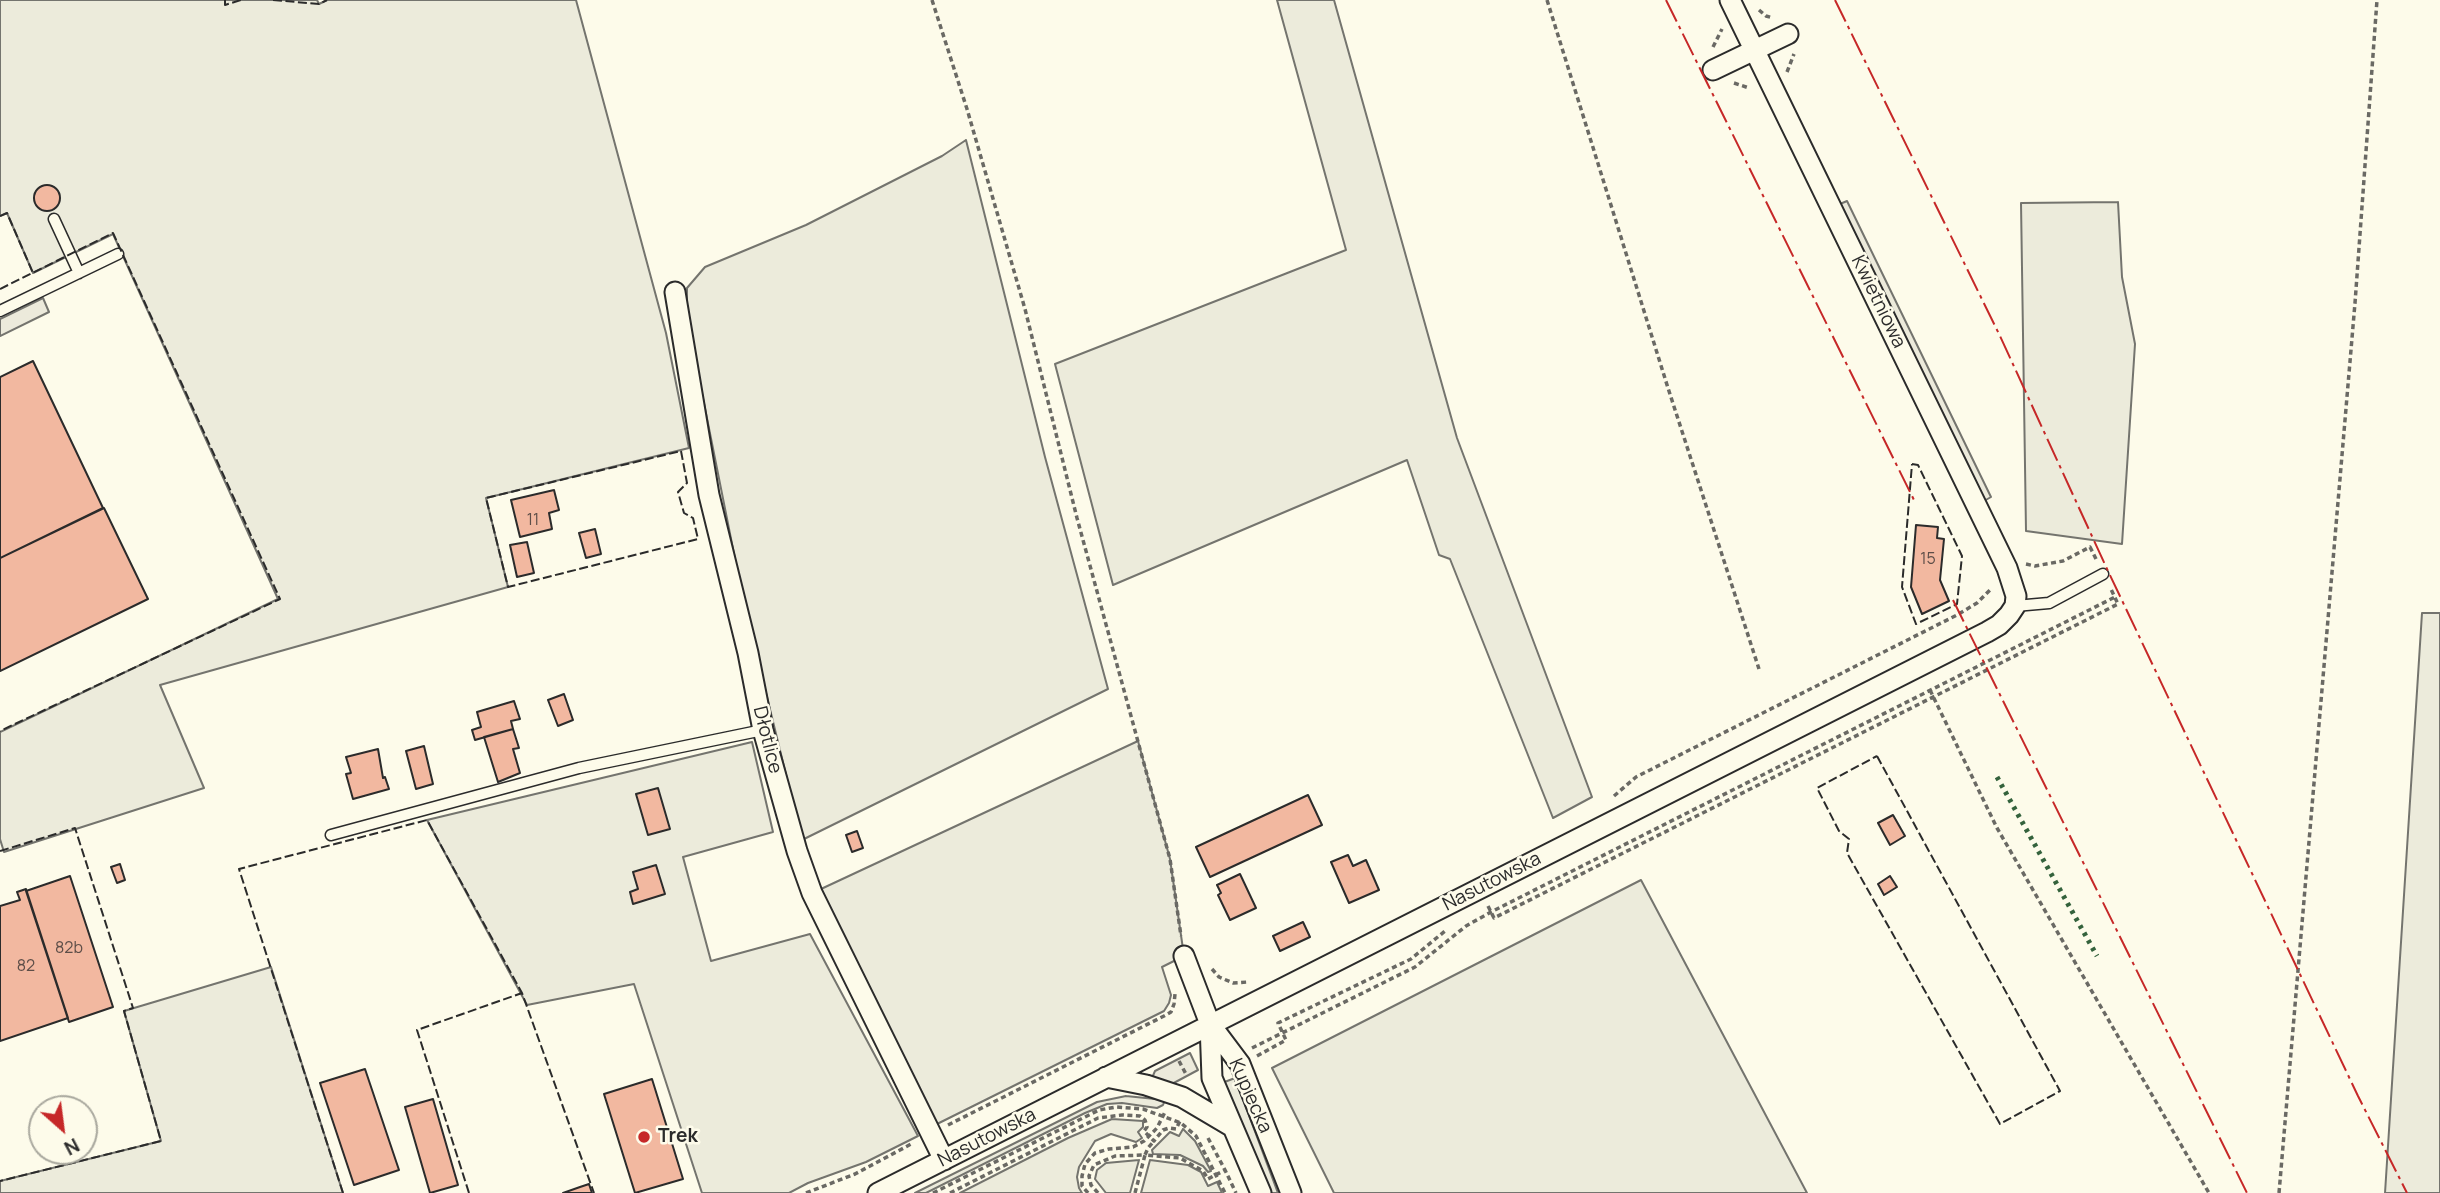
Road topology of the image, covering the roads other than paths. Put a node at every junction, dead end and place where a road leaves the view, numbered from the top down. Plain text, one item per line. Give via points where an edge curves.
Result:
1 (1730, 0) edge
2 (1788, 34) dead end
3 (1755, 50) junction
4 (1713, 70) dead end
5 (54, 219) dead end
6 (118, 254) dead end
7 (79, 273) junction
8 (674, 292) dead end
9 (0, 311) edge
10 (2104, 574) dead end
11 (2015, 606) junction
12 (763, 730) junction
13 (331, 835) dead end
14 (1184, 956) road end
15 (1210, 1024) junction
16 (1106, 1077) junction
17 (1231, 1126) junction
18 (944, 1160) junction
19 (878, 1193) edge
20 (1261, 1193) edge
21 (1291, 1193) edge

1 - 3 street, Kwietniowa
2 - 3 street
3 - 4 street
3 - 11 street, Kwietniowa via 2007,568
5 - 7 lane
6 - 7 lane
7 - 9 lane
8 - 12 street, Dłotlice via 709,495
10 - 11 lane via 2049,603
11 - 15 street, Nasutowska via 1986,632
12 - 13 lane via 579,768
12 - 18 street, Dłotlice via 812,892
14 - 15 street
15 - 16 street, Nasutowska
15 - 17 street, Kupiecka via 1210,1069
15 - 21 street, Kupiecka via 1235,1057
16 - 17 street, Kupiecka via 1173,1093
16 - 18 street, Nasutowska
17 - 20 street, Kupiecka
18 - 19 street, Nasutowska

